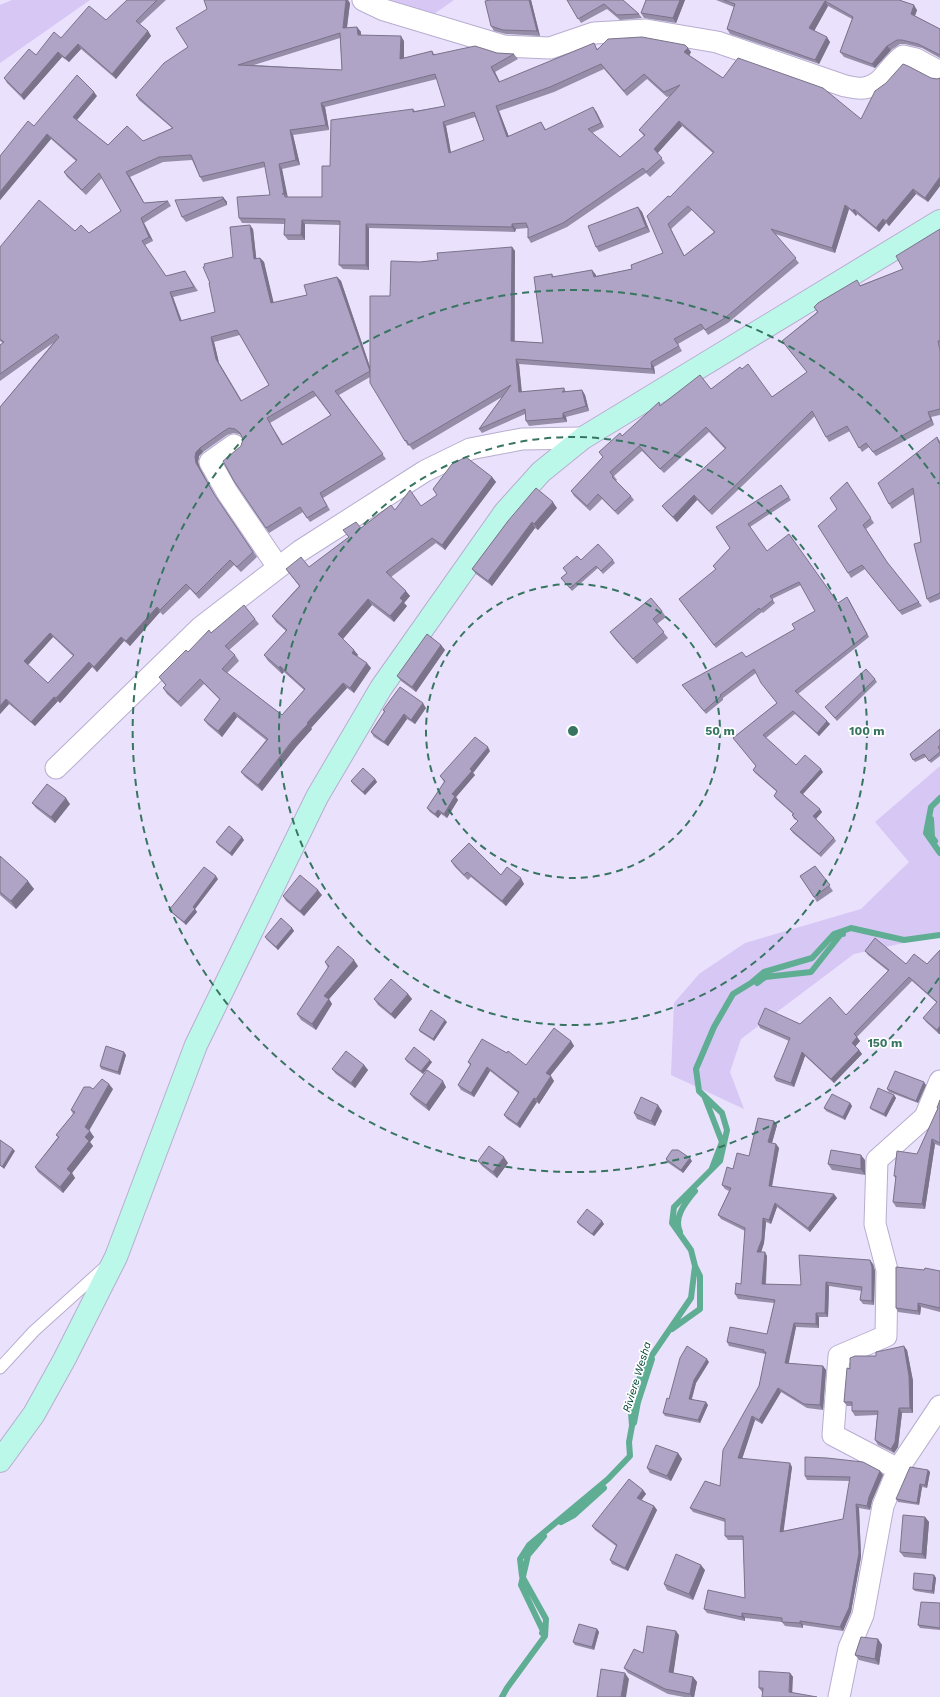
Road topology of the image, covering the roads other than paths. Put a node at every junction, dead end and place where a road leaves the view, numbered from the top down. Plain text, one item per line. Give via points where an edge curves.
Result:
1 (363, 0) edge
2 (940, 72) edge
3 (940, 221) edge
4 (583, 438) junction
5 (234, 445) dead end
6 (278, 567) junction
7 (56, 768) dead end
8 (940, 1081) edge
9 (116, 1257) junction
10 (0, 1368) edge
11 (940, 1406) edge
12 (0, 1461) edge
13 (898, 1469) junction
14 (839, 1697) edge

1 - 2 street via 384,10 504,46 550,48 594,33 646,30 717,42 845,86 865,88 881,80 896,60 903,56 916,58
3 - 4 street
4 - 6 street via 522,439 470,449 425,471
4 - 9 street via 541,472 505,512 381,688 317,797 196,1044
5 - 6 street via 210,462 227,492
6 - 7 street via 201,627
8 - 13 street via 925,1117 876,1160 875,1224 887,1270 886,1336 839,1356 833,1435
9 - 10 lane via 34,1330
9 - 12 street via 34,1414
11 - 13 street
13 - 14 street via 883,1506 864,1615 849,1648

